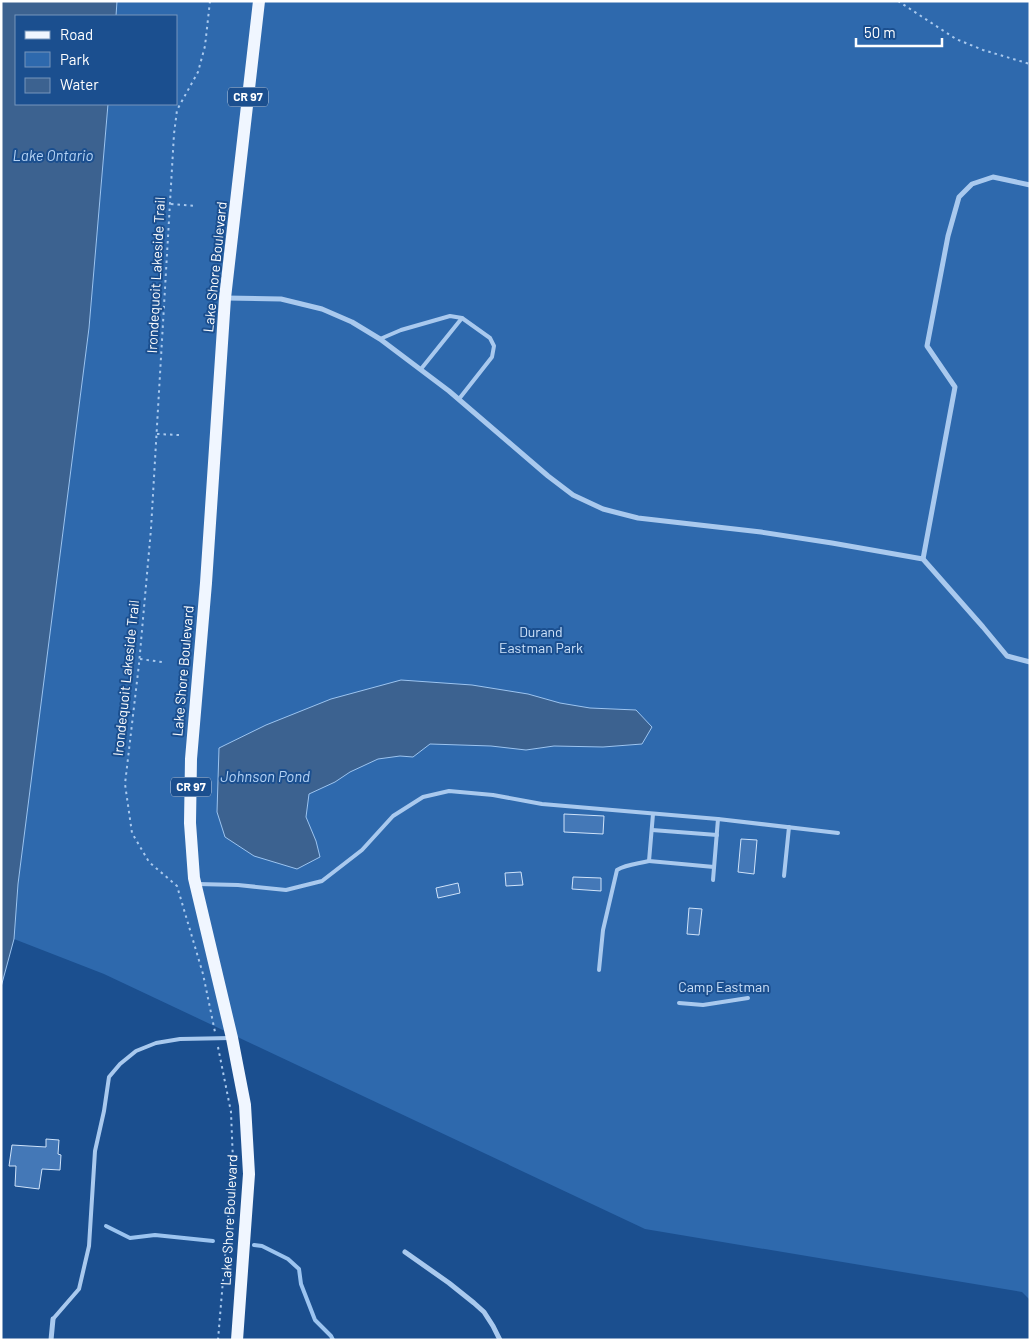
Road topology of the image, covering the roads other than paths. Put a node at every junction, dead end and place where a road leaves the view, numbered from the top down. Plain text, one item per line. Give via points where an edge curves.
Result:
1 (259, 1) edge
2 (1030, 185) edge
3 (226, 298) junction
4 (462, 318) junction
5 (380, 339) junction
6 (421, 369) junction
7 (459, 399) junction
8 (922, 559) junction
9 (1030, 662) edge
10 (653, 814) junction
11 (718, 820) junction
12 (790, 828) junction
13 (652, 830) junction
14 (838, 833) dead end
15 (717, 835) junction
16 (649, 861) junction
17 (714, 867) junction
18 (784, 876) dead end
19 (714, 880) dead end
20 (196, 884) junction
21 (599, 970) dead end
22 (748, 998) dead end
23 (679, 1004) dead end
24 (232, 1038) junction
25 (405, 1252) dead end
26 (53, 1319) joint
27 (51, 1340) edge
28 (237, 1340) edge
29 (500, 1340) edge

1 - 3 main road, Lake Shore Boulevard / CR 97
2 - 8 street via 993,177 972,184 959,197 950,228 927,346 956,387
3 - 5 street via 281,300 322,309
3 - 20 main road, Lake Shore Boulevard / CR 97 via 191,759 190,823
4 - 5 lane via 450,316
4 - 6 lane
4 - 7 lane via 490,338 494,346 492,357
5 - 6 street
6 - 7 street
7 - 8 street via 548,476 573,495 603,509 638,518 761,532
8 - 9 street via 1007,656
10 - 11 lane
10 - 13 lane
10 - 20 lane via 448,791 423,796 393,816 362,850 322,881 286,890
11 - 12 lane
11 - 15 lane
12 - 14 lane
12 - 18 lane
13 - 15 lane
13 - 16 lane
15 - 17 lane
16 - 17 lane
16 - 21 lane via 625,865 617,870 603,930
17 - 19 lane
20 - 24 main road, Lake Shore Boulevard / CR 97
22 - 23 lane via 703,1005
24 - 26 lane via 156,1043 136,1051 110,1077 95,1150 89,1246 79,1289
24 - 28 main road, Lake Shore Boulevard / CR 97 via 245,1105 249,1174
25 - 29 street via 474,1303 489,1319
26 - 27 street

